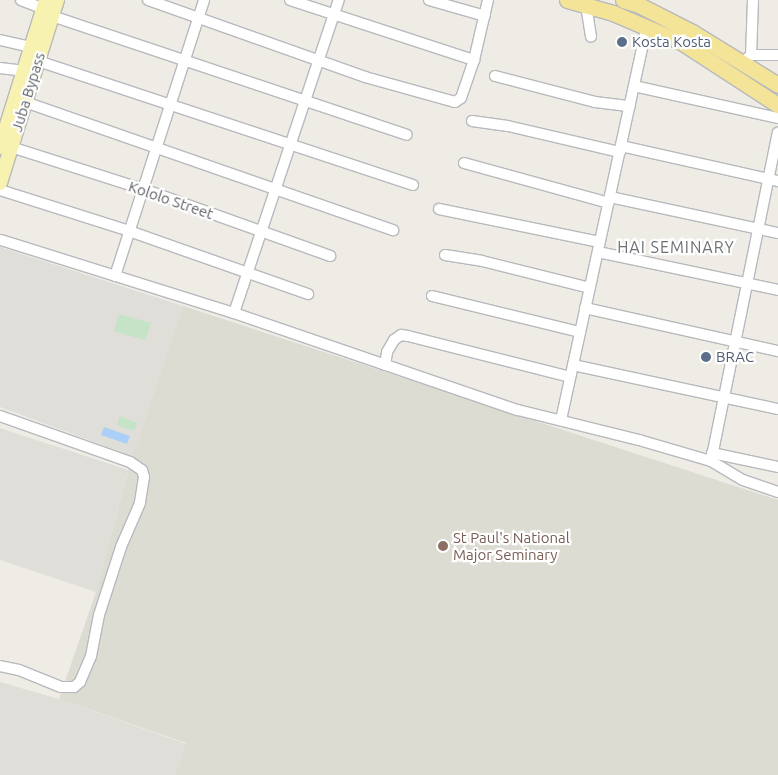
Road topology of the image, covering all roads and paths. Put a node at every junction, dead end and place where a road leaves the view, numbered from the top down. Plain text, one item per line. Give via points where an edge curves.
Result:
1 (21, 0) edge
2 (57, 0) edge
3 (148, 0) edge
4 (204, 0) edge
5 (290, 0) edge
6 (339, 0) edge
7 (429, 0) edge
8 (488, 0) edge
9 (568, 0) edge
10 (623, 0) edge
11 (753, 0) edge
12 (640, 2) edge
13 (586, 5) junction
14 (47, 8) edge
15 (335, 15) junction
16 (485, 16) junction
17 (198, 17) junction
18 (648, 26) junction
19 (591, 37) dead end
20 (0, 40) edge
21 (30, 47) junction
22 (778, 55) edge
23 (747, 58) junction
24 (184, 60) junction
25 (319, 60) junction
26 (474, 60) junction
27 (38, 62) junction
28 (0, 68) edge
29 (23, 71) junction
30 (495, 76) dead end
31 (778, 85) edge
32 (634, 86) junction
33 (25, 102) junction
34 (307, 102) junction
35 (170, 105) junction
36 (778, 105) edge
37 (630, 106) junction
38 (5, 112) edge
39 (778, 118) edge
40 (472, 121) dead end
41 (778, 133) edge
42 (407, 135) dead end
43 (291, 144) junction
44 (6, 147) edge
45 (156, 148) junction
46 (620, 149) junction
47 (464, 163) dead end
48 (773, 180) edge
49 (0, 183) edge
50 (413, 185) dead end
51 (143, 189) junction
52 (0, 190) edge
53 (275, 190) junction
54 (609, 200) junction
55 (439, 209) dead end
56 (758, 228) junction
57 (393, 230) dead end
58 (129, 231) junction
59 (261, 231) junction
60 (778, 233) edge
61 (1, 240) edge
62 (599, 247) junction
63 (445, 255) dead end
64 (330, 256) dead end
65 (248, 272) junction
66 (114, 276) junction
67 (747, 284) junction
68 (590, 288) junction
69 (778, 290) edge
70 (308, 294) dead end
71 (432, 296) dead end
72 (585, 308) junction
73 (234, 313) junction
74 (580, 332) junction
75 (735, 343) junction
76 (778, 351) edge
77 (573, 365) junction
78 (385, 366) junction
79 (570, 376) junction
80 (724, 397) junction
81 (778, 410) edge
82 (0, 416) edge
83 (561, 420) junction
84 (711, 457) junction
85 (778, 467) edge
86 (778, 492) edge
87 (0, 666) edge

1 - 14 street
2 - 14 main road, Juba Bypass
3 - 17 street
4 - 17 street
5 - 15 street
6 - 15 street
7 - 16 street
8 - 16 street
9 - 13 highway
10 - 12 highway
11 - 23 street
12 - 23 highway
13 - 18 highway
13 - 19 street
14 - 21 main road, Juba Bypass
14 - 24 street
14 - 27 main road, Juba Bypass
15 - 25 street
15 - 26 street
16 - 26 street
17 - 24 street
17 - 25 street
18 - 32 street
18 - 36 highway via 711,60
20 - 21 street
21 - 29 main road, Juba Bypass
22 - 23 street
23 - 31 highway
24 - 34 street
24 - 35 street
25 - 26 street via 365,77 456,102 461,98
25 - 34 street
27 - 33 main road, Juba Bypass
27 - 35 street
28 - 29 street
29 - 38 main road, Juba Bypass
30 - 37 street via 595,102
32 - 37 street
32 - 39 street
33 - 44 main road, Juba Bypass
33 - 45 street
34 - 42 street
34 - 43 street
35 - 43 street
35 - 45 street
37 - 46 street
38 - 44 main road, Juba Bypass
40 - 46 street
41 - 48 street
43 - 50 street
43 - 53 street
44 - 49 main road, Juba Bypass
44 - 51 street, Kololo Street
45 - 51 street
45 - 53 street
46 - 48 street
46 - 54 street
47 - 54 street
48 - 56 street
51 - 58 street
51 - 59 street, Kololo Street
52 - 58 street
53 - 57 street
53 - 59 street
54 - 56 street
54 - 62 street
55 - 62 street
56 - 60 street
56 - 67 street
58 - 65 street
58 - 66 street
59 - 64 street, Kololo Street
59 - 65 street
61 - 66 street
62 - 67 street
62 - 68 street
63 - 68 street via 482,260
65 - 70 street
65 - 73 street
66 - 73 street
67 - 69 street
67 - 75 street
68 - 72 street
71 - 74 street
72 - 74 street
72 - 75 street
73 - 78 street
74 - 77 street
75 - 76 street
75 - 80 street
77 - 79 street
77 - 80 street
78 - 79 street via 387,352 401,335
78 - 83 street via 518,410
79 - 83 street
80 - 81 street
80 - 84 street
82 - 87 street via 130,462 142,470 144,477 140,502 121,547 99,615 91,656 80,682 74,687 61,687
83 - 84 street
84 - 85 street
84 - 86 street via 742,480

